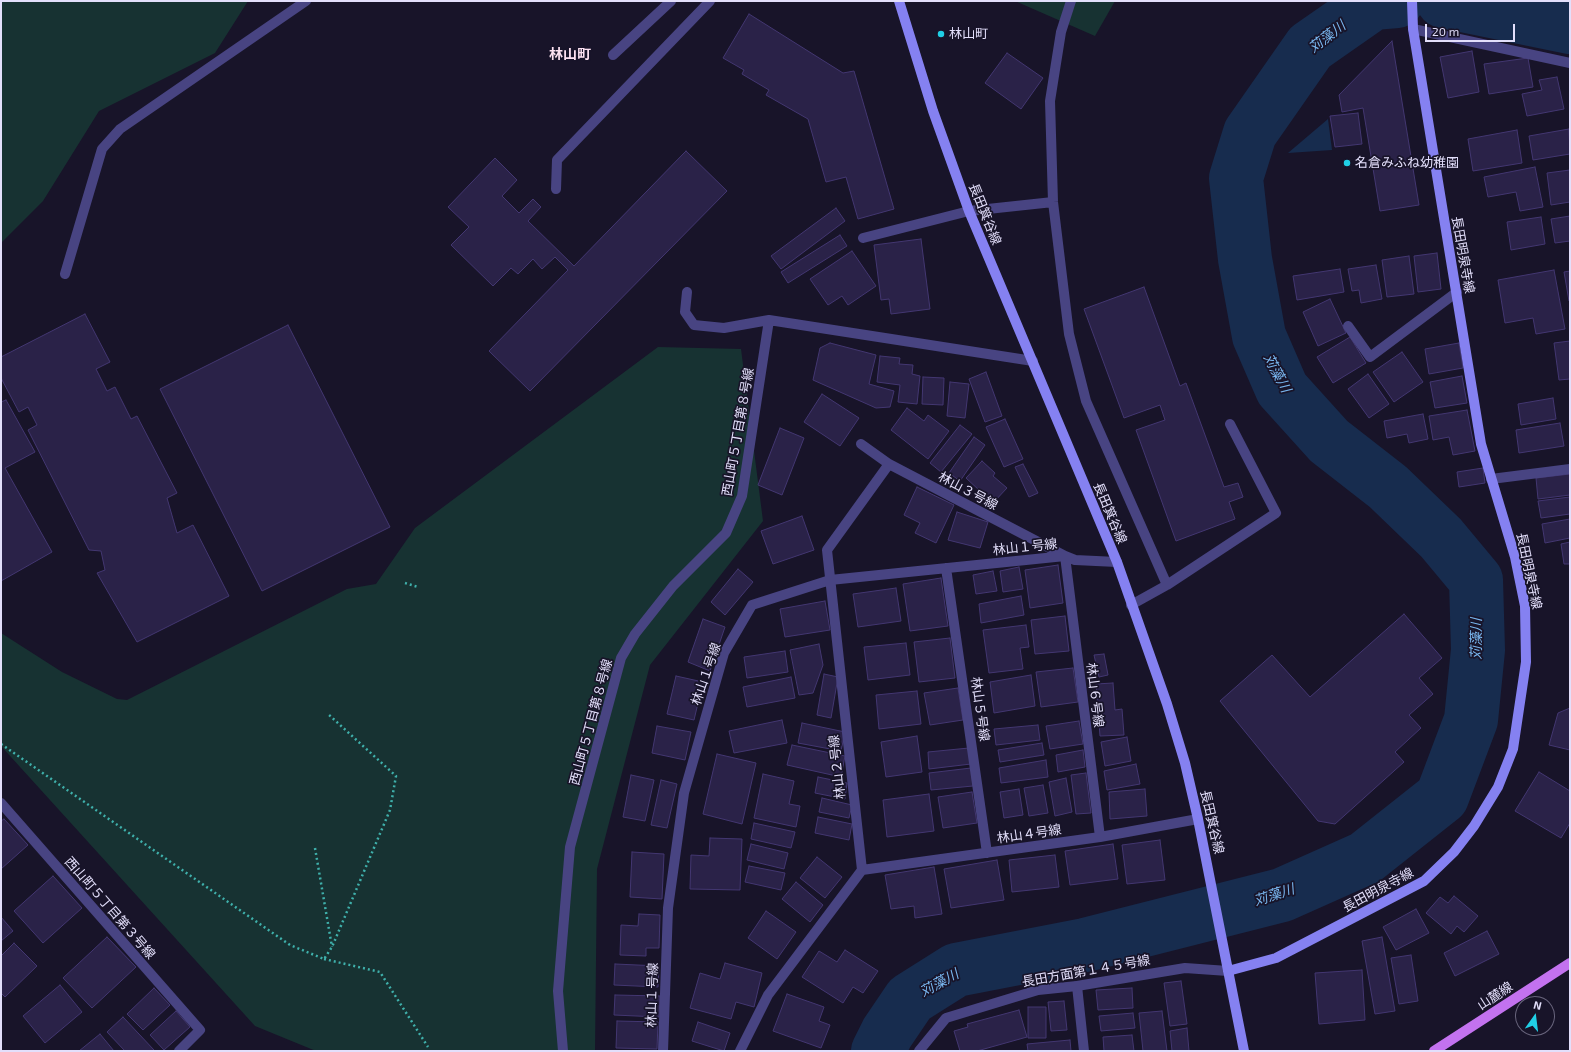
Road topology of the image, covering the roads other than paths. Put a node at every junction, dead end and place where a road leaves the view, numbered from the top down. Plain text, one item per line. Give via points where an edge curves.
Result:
1 (306, 1) edge
2 (671, 1) edge
3 (710, 1) edge
4 (899, 1) edge
5 (1071, 1) edge
6 (1412, 1) edge
7 (1413, 29) junction
8 (613, 55) dead end
9 (1570, 63) edge
10 (556, 189) dead end
11 (1053, 202) junction
12 (969, 211) junction
13 (863, 238) dead end
14 (65, 274) dead end
15 (687, 292) dead end
16 (1457, 292) junction
17 (769, 320) junction
18 (1348, 326) dead end
19 (1033, 361) junction
20 (1230, 424) dead end
21 (861, 444) dead end
22 (889, 464) junction
23 (1570, 469) edge
24 (1491, 479) junction
25 (1065, 556) junction
26 (1117, 562) junction
27 (946, 568) junction
28 (830, 580) junction
29 (1167, 585) junction
30 (1131, 605) junction
31 (1, 803) edge
32 (1198, 819) junction
33 (1100, 837) junction
34 (987, 853) junction
35 (862, 870) junction
36 (1570, 963) edge
37 (1228, 971) junction
38 (1077, 986) junction
39 (179, 1051) edge
40 (563, 1051) edge
41 (663, 1051) edge
42 (740, 1051) edge
43 (919, 1051) edge
44 (1084, 1051) edge
45 (1244, 1051) edge
46 (1434, 1051) edge

1 - 14 street via 120,129 102,149
2 - 8 street
3 - 10 street via 557,160
4 - 12 street, 長田箕谷線 via 933,111
5 - 11 street via 1061,32 1050,101
6 - 7 street, 長田明泉寺線
7 - 9 street
7 - 16 street, 長田明泉寺線
11 - 12 street
11 - 29 street via 1068,334 1086,401
12 - 13 street
12 - 19 street, 長田箕谷線
15 - 17 street via 685,312 694,325 724,328
16 - 18 street via 1370,357
16 - 24 street, 長田明泉寺線 via 1481,444
17 - 19 street
17 - 40 street, 西山町５丁目第８号線 via 742,496 726,533 673,586 635,634 621,658 570,847 558,991
19 - 26 street, 長田箕谷線
20 - 29 street via 1276,513
21 - 22 street, 林山３号線
22 - 25 street, 林山３号線
22 - 28 street, 林山２号線 via 827,550
23 - 24 street
24 - 37 street, 長田明泉寺線 via 1515,557 1525,606 1526,662 1513,749 1498,787 1454,852 1424,881 1276,958
25 - 26 street, 林山１号線 via 1075,560
25 - 27 street, 林山１号線
25 - 33 street, 林山６号線
26 - 30 street, 長田箕谷線
27 - 28 street, 林山１号線
27 - 34 street, 林山５号線
28 - 35 street, 林山２号線
28 - 41 street, 林山１号線 via 752,605 724,653 684,793 668,908
29 - 30 street
30 - 32 street, 長田箕谷線 via 1176,734
31 - 39 street, 西山町５丁目第３号線 via 200,1030
32 - 33 street, 林山４号線
32 - 37 street, 長田箕谷線
33 - 34 street, 林山４号線
34 - 35 street, 林山４号線
35 - 42 street via 768,995
36 - 46 main road, 山麓線
37 - 38 street, 長田方面第１４５号線 via 1186,968
37 - 45 street, 長田箕谷線
38 - 43 street, 長田方面第１４５号線 via 1038,990 946,1018
38 - 44 street

